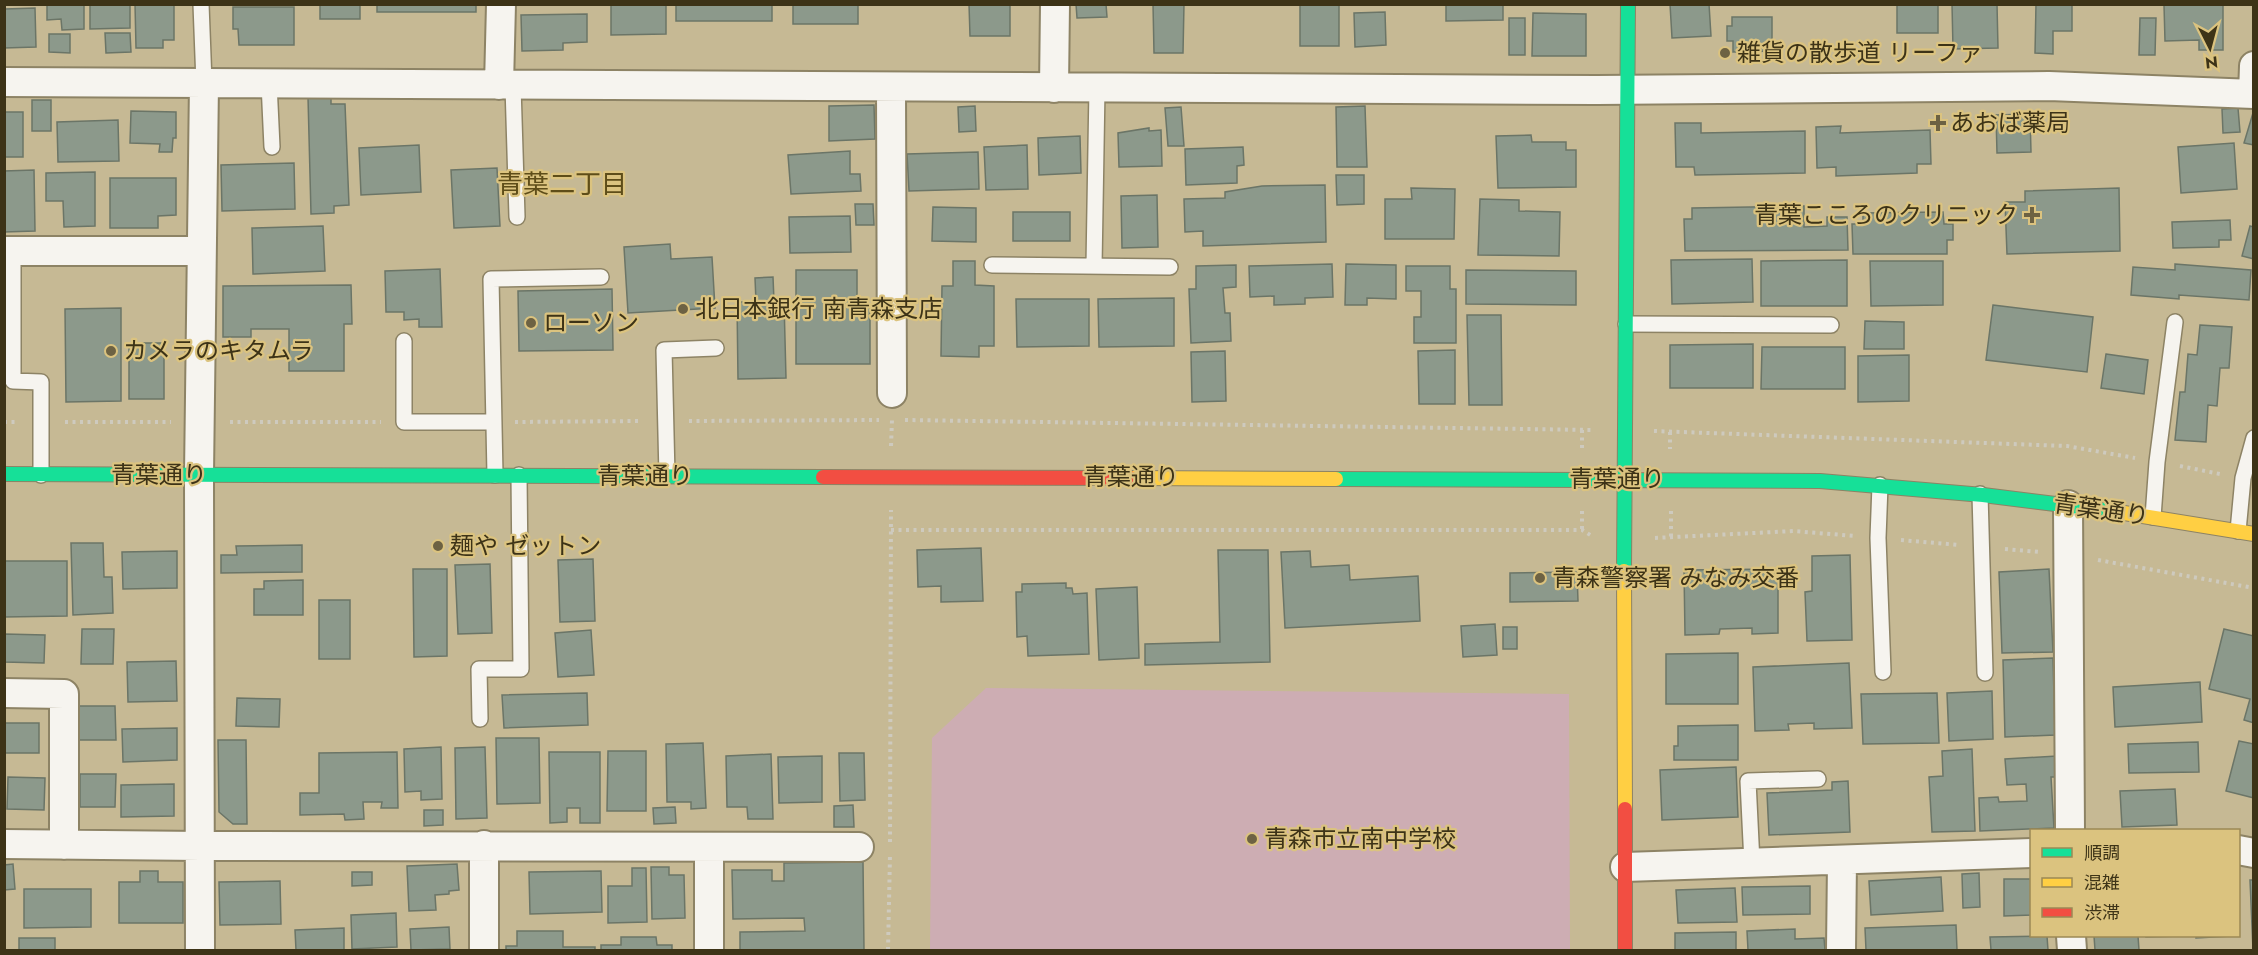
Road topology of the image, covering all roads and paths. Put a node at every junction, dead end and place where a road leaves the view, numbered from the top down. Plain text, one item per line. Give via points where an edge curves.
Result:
1 (201, 4) edge
2 (501, 4) edge
3 (1055, 4) edge
4 (1628, 4) edge
5 (2253, 66) edge
6 (4, 82) edge
7 (204, 83) junction
8 (269, 83) junction
9 (506, 85) junction
10 (891, 88) junction
11 (1054, 88) junction
12 (1096, 88) junction
13 (1628, 89) junction
14 (272, 147) dead end
15 (517, 217) dead end
16 (9, 251) edge
17 (201, 251) junction
18 (992, 266) dead end
19 (1094, 266) junction
20 (1170, 267) dead end
21 (601, 277) dead end
22 (2175, 322) dead end
23 (1626, 324) junction
24 (1831, 325) dead end
25 (404, 341) dead end
26 (716, 348) dead end
27 (892, 407) junction
28 (880, 420) dead end
29 (665, 421) junction
30 (4, 422) edge
31 (41, 422) junction
32 (199, 422) junction
33 (404, 422) junction
34 (494, 422) junction
35 (1624, 430) junction
36 (2253, 438) edge
37 (2157, 462) junction
38 (4, 474) edge
39 (41, 475) junction
40 (199, 475) junction
41 (495, 475) junction
42 (519, 476) junction
43 (667, 476) junction
44 (891, 477) junction
45 (2242, 478) junction
46 (1624, 480) junction
47 (1880, 486) junction
48 (1980, 494) junction
49 (2068, 505) junction
50 (2153, 517) junction
51 (891, 530) junction
52 (2238, 531) junction
53 (2253, 534) edge
54 (1878, 538) junction
55 (1624, 540) junction
56 (1981, 547) junction
57 (2068, 554) junction
58 (2253, 588) edge
59 (1883, 672) dead end
60 (1985, 673) dead end
61 (4, 693) edge
62 (480, 719) dead end
63 (1818, 779) dead end
64 (2070, 829) edge
65 (4, 844) edge
66 (64, 845) junction
67 (484, 845) junction
68 (201, 846) junction
69 (709, 847) junction
70 (859, 847) dead end
71 (2030, 853) edge
72 (1842, 861) junction
73 (1752, 863) junction
74 (1625, 867) junction
75 (200, 951) edge
76 (484, 951) edge
77 (709, 951) edge
78 (888, 951) edge
79 (1625, 951) edge
80 (1841, 951) edge

1 - 7 lane
2 - 9 street
3 - 11 street
4 - 13 street
5 - 13 street via 2253,94 2049,86
6 - 7 street
7 - 8 street
7 - 17 street
8 - 9 street
8 - 14 lane
9 - 10 street
9 - 15 lane
10 - 11 street
10 - 27 street
11 - 12 street
12 - 13 street
12 - 19 lane
13 - 23 street
16 - 17 street
16 - 31 lane via 13,381 41,382
17 - 32 street
18 - 19 lane
19 - 20 lane
21 - 34 lane via 491,279
22 - 37 lane
23 - 24 lane
23 - 35 street
25 - 33 lane
26 - 29 lane via 664,350
27 - 35 path
27 - 44 path
28 - 29 path
29 - 34 path
29 - 43 lane
30 - 31 path
31 - 32 path
31 - 39 lane
32 - 33 path
32 - 40 street
33 - 34 lane
34 - 41 lane
35 - 37 path via 2067,446
35 - 46 street
36 - 45 lane
37 - 45 path
37 - 50 lane
38 - 39 street, 青葉通り
39 - 40 street, 青葉通り
40 - 41 street, 青葉通り
40 - 68 street
41 - 42 street, 青葉通り
42 - 43 street, 青葉通り
42 - 62 lane via 521,669 479,669
43 - 44 street, 青葉通り
44 - 46 street, 青葉通り
44 - 51 path
45 - 52 lane
46 - 47 street, 青葉通り via 1820,481
46 - 55 street
47 - 48 street, 青葉通り
47 - 54 lane
48 - 49 street, 青葉通り
48 - 56 lane
49 - 50 street, 青葉通り
49 - 57 street
50 - 52 street, 青葉通り
51 - 55 path via 1582,530 1597,539
51 - 78 path
52 - 53 street, 青葉通り
54 - 55 path via 1793,531
54 - 56 path
54 - 59 lane
55 - 74 street
56 - 57 path
56 - 60 lane
57 - 58 path
57 - 64 street
61 - 66 street via 64,694
63 - 73 lane via 1748,781
65 - 66 street
66 - 68 street
67 - 68 street
67 - 69 street
67 - 76 street
68 - 75 street
69 - 70 street
69 - 77 street
71 - 72 street
72 - 73 street
72 - 80 street
73 - 74 street
74 - 79 street

